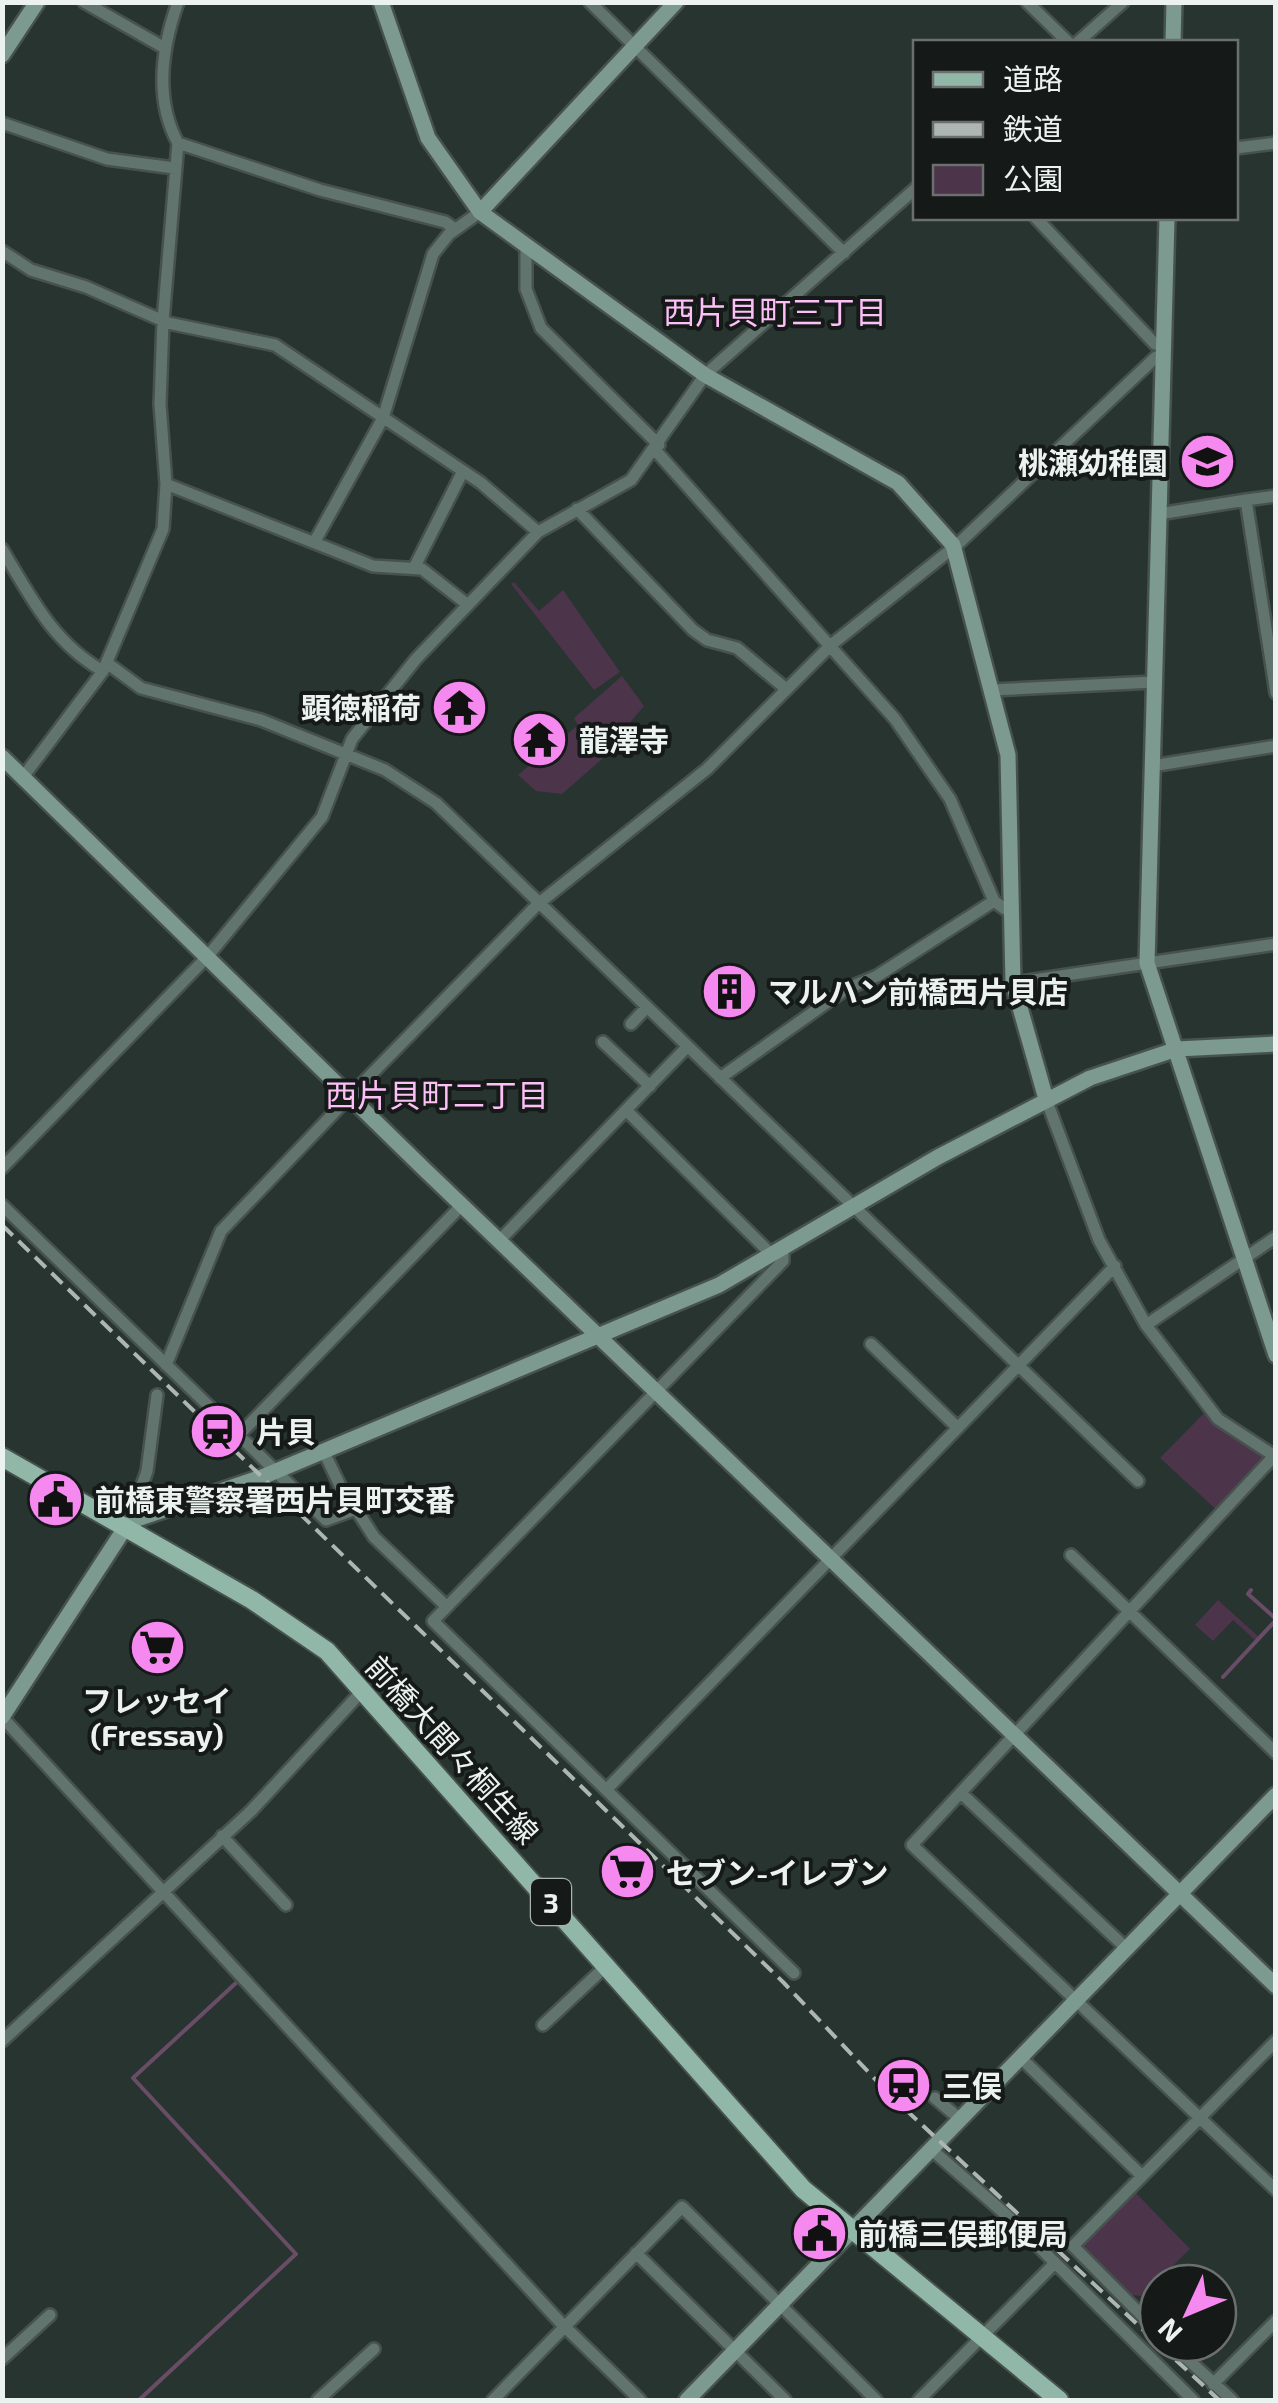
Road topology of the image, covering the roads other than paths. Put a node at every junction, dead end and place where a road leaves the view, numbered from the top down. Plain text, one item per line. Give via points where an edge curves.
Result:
1 (37, 2) edge
2 (84, 2) edge
3 (178, 2) edge
4 (381, 2) edge
5 (590, 2) edge
6 (676, 2) edge
7 (1027, 2) edge
8 (1123, 2) edge
9 (1174, 2) edge
10 (1066, 40) edge
11 (1080, 40) edge
12 (1173, 40) edge
13 (634, 45) junction
14 (163, 47) junction
15 (2, 55) edge
16 (2, 123) edge
17 (1276, 142) edge
18 (178, 144) junction
19 (1238, 148) edge
20 (174, 168) junction
21 (913, 191) edge
22 (480, 212) junction
23 (1038, 220) edge
24 (1168, 220) edge
25 (455, 229) junction
26 (526, 250) junction
27 (2, 251) edge
28 (844, 253) junction
29 (163, 321) junction
30 (1164, 351) junction
31 (705, 375) junction
32 (383, 418) junction
33 (658, 448) junction
34 (463, 471) junction
35 (166, 484) junction
36 (1276, 496) edge
37 (1246, 500) junction
38 (576, 508) junction
39 (1159, 514) junction
40 (538, 532) junction
41 (315, 540) junction
42 (953, 545) junction
43 (2, 548) edge
44 (414, 568) junction
45 (468, 605) junction
46 (831, 645) junction
47 (105, 667) junction
48 (1154, 682) junction
49 (785, 688) junction
50 (992, 690) junction
51 (1276, 693) edge
52 (1276, 746) edge
53 (346, 756) junction
54 (2, 757) edge
55 (1152, 766) junction
56 (23, 777) junction
57 (994, 901) junction
58 (538, 904) junction
59 (1013, 906) junction
60 (1276, 944) edge
61 (207, 957) junction
62 (1147, 962) junction
63 (1014, 983) junction
64 (647, 1008) junction
65 (631, 1024) dead end
66 (604, 1042) dead end
67 (1276, 1044) edge
68 (687, 1046) junction
69 (1177, 1049) junction
70 (720, 1078) junction
71 (650, 1086) junction
72 (350, 1096) junction
73 (1046, 1099) junction
74 (627, 1112) junction
75 (2, 1168) edge
76 (2, 1205) edge
77 (462, 1205) junction
78 (852, 1208) junction
79 (1276, 1238) edge
80 (499, 1241) junction
81 (777, 1250) junction
82 (1244, 1259) junction
83 (1116, 1266) junction
84 (1146, 1324) junction
85 (598, 1336) junction
86 (871, 1344) dead end
87 (1276, 1355) edge
88 (166, 1365) junction
89 (1018, 1365) junction
90 (655, 1391) junction
91 (158, 1395) dead end
92 (958, 1428) junction
93 (240, 1434) junction
94 (322, 1450) junction
95 (1275, 1455) edge
96 (2, 1457) edge
97 (276, 1470) junction
98 (1138, 1481) dead end
99 (345, 1496) dead end
100 (131, 1524) junction
101 (1071, 1555) dead end
102 (830, 1560) junction
103 (446, 1606) junction
104 (1131, 1612) junction
105 (364, 1689) junction
106 (3, 1717) edge
107 (1015, 1736) junction
108 (1276, 1753) edge
109 (606, 1790) junction
110 (961, 1792) junction
111 (1276, 1795) edge
112 (222, 1836) junction
113 (164, 1890) junction
114 (1179, 1892) junction
115 (286, 1905) dead end
116 (1125, 1947) junction
117 (605, 1967) junction
118 (794, 1973) dead end
119 (1276, 1986) edge
120 (1074, 2000) junction
121 (543, 2025) dead end
122 (2, 2041) edge
123 (1276, 2041) edge
124 (1020, 2057) junction
125 (935, 2098) dead end
126 (954, 2115) dead end
127 (1198, 2117) junction
128 (930, 2149) junction
129 (1142, 2175) junction
130 (1276, 2190) edge
131 (853, 2228) junction
132 (636, 2253) junction
133 (1055, 2263) junction
134 (780, 2304) junction
135 (1138, 2312) edge
136 (50, 2316) dead end
137 (1276, 2321) edge
138 (565, 2326) junction
139 (979, 2336) junction
140 (374, 2349) dead end
141 (735, 2351) junction
142 (2, 2359) edge
143 (1191, 2363) edge
144 (1213, 2384) junction
145 (318, 2400) edge
146 (493, 2400) edge
147 (640, 2400) edge
148 (687, 2400) edge
149 (785, 2400) edge
150 (876, 2400) edge
151 (919, 2400) edge
152 (1059, 2400) edge
153 (1194, 2400) edge
154 (1232, 2400) edge

1 - 15 street
2 - 14 street
3 - 14 street
4 - 22 street via 428,138
5 - 13 street
6 - 13 street
7 - 10 street
8 - 11 street
9 - 12 street
13 - 22 street
13 - 28 street
14 - 18 street via 168,119
16 - 20 street via 106,159
17 - 19 street
18 - 20 street
18 - 25 street
20 - 29 street
21 - 28 street
22 - 25 street
22 - 26 street
23 - 30 street
24 - 30 street
25 - 32 street via 433,254
26 - 31 street
26 - 33 street via 526,288 541,328
27 - 29 street via 31,270
28 - 31 street
29 - 32 street via 265,340
29 - 35 street
30 - 39 street
30 - 42 street
31 - 33 street
31 - 42 street via 898,483
32 - 34 street
32 - 41 street
33 - 38 street via 626,484
33 - 46 street
34 - 40 street
34 - 44 street
35 - 41 street
35 - 47 street via 163,528
36 - 37 street
37 - 39 street
37 - 51 street
38 - 40 street
38 - 49 street via 693,630 737,648
39 - 48 street
40 - 45 street
41 - 44 street via 373,566
42 - 46 street
42 - 50 street
43 - 47 street via 53,632
44 - 45 street
45 - 53 street via 382,697
46 - 49 street
46 - 57 street via 941,782
47 - 53 street via 141,688 261,720
47 - 56 street
48 - 50 street
48 - 55 street
49 - 58 street via 707,769
50 - 59 street via 1008,755
52 - 55 street
53 - 58 street via 385,770 436,803
53 - 61 street via 326,811
54 - 56 street
55 - 62 street
56 - 61 street
57 - 59 street
57 - 70 street via 846,989
58 - 64 street
58 - 72 street
59 - 63 street
60 - 62 street
61 - 72 street
61 - 75 street
62 - 63 street
62 - 69 street
63 - 73 street
64 - 65 street
64 - 68 street
66 - 71 street
67 - 69 street
68 - 70 street
68 - 71 street
69 - 73 street
69 - 82 street
70 - 78 street
71 - 74 street
72 - 77 street
72 - 88 street via 221,1231
73 - 78 street
73 - 83 street via 1099,1240
74 - 80 street
74 - 81 street
76 - 88 street
77 - 80 street
77 - 93 street
78 - 81 street
78 - 89 street
79 - 82 street
80 - 85 street
81 - 85 street via 719,1284
81 - 90 street via 783,1260
82 - 84 street
82 - 87 street
83 - 84 street
83 - 89 street
84 - 95 street via 1218,1419
85 - 90 street
85 - 94 street
86 - 92 street
88 - 93 street
89 - 92 street
89 - 98 street
90 - 102 street
90 - 103 street
91 - 100 street
92 - 102 street
93 - 97 street
94 - 97 street
94 - 99 street
95 - 104 street
96 - 100 main road, 前橋大間々桐生線 / 3
97 - 100 street
97 - 103 street via 329,1522 356,1509 374,1537
100 - 105 main road, 前橋大間々桐生線 / 3 via 288,1622
100 - 106 street
101 - 104 street
102 - 107 street
102 - 109 street
103 - 109 street via 434,1624
104 - 107 street
104 - 108 street
105 - 112 street
105 - 117 main road, 前橋大間々桐生線 / 3
106 - 113 street
107 - 110 street
107 - 114 street
109 - 118 street
110 - 116 street
110 - 120 street via 912,1845
111 - 114 street
112 - 113 street
112 - 115 street
113 - 122 street
113 - 138 street
114 - 116 street
114 - 119 street
116 - 120 street
117 - 121 street
117 - 131 main road, 前橋大間々桐生線 / 3 via 761,2146
120 - 124 street
120 - 127 street
123 - 127 street
124 - 128 street
124 - 129 street
125 - 126 street
127 - 129 street
127 - 130 street
128 - 131 street
128 - 133 street
129 - 135 street via 1074,2246
131 - 134 street
131 - 139 main road, 前橋大間々桐生線 / 3
132 - 134 street via 682,2207
132 - 138 street
132 - 141 street
133 - 139 street
133 - 153 street
134 - 141 street
134 - 150 street
136 - 142 street
137 - 144 street
138 - 146 street
138 - 147 street
139 - 151 street
139 - 152 main road, 前橋大間々桐生線 / 3
140 - 145 street
141 - 148 street
141 - 149 street
143 - 144 street
144 - 154 street

